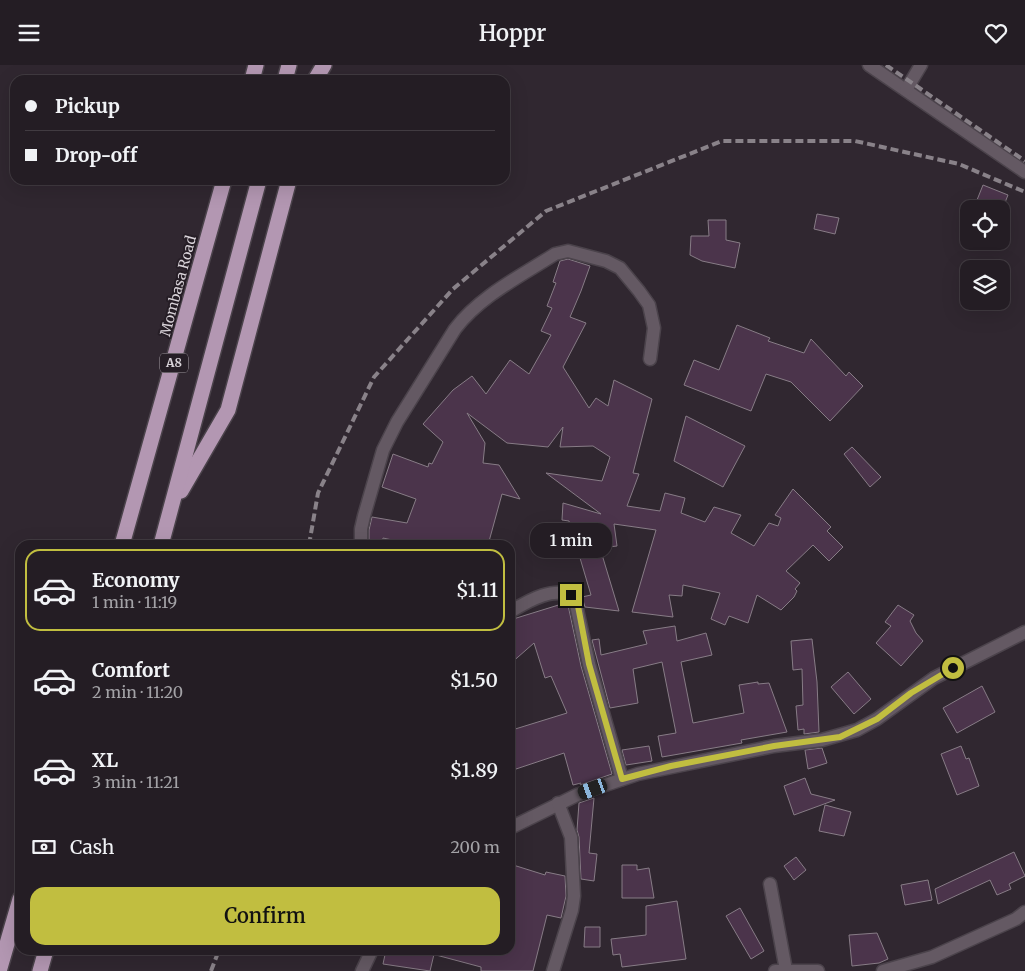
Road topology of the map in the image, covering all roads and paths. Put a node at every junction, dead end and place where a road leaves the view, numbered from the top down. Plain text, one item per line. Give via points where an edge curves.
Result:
1 (869, 65) edge
2 (921, 65) edge
3 (906, 90) junction
4 (1025, 172) edge
5 (223, 185) edge
6 (258, 185) edge
7 (288, 185) edge
8 (650, 359) dead end
9 (171, 509) junction
10 (123, 540) edge
11 (162, 540) edge
12 (362, 540) edge
13 (515, 609) edge
14 (1025, 632) edge
15 (622, 779) junction
16 (558, 803) junction
17 (515, 825) edge
18 (770, 884) dead end
19 (1025, 912) edge
20 (15, 916) edge
21 (45, 955) edge
22 (370, 955) edge
23 (0, 968) edge
24 (780, 970) edge
25 (40, 971) edge
26 (362, 971) edge
27 (553, 971) edge
28 (818, 971) edge
29 (883, 971) edge

1 - 3 street
2 - 3 street
3 - 4 street
5 - 10 highway, Mombasa Road / A8
6 - 9 highway, A8
7 - 9 highway via 228,410
8 - 12 street via 654,327 649,305 620,268 568,251 555,253 482,302 463,318 447,340 383,450 364,516
9 - 11 highway, A8
13 - 15 street via 551,594 568,594 576,600 589,664
14 - 15 street via 940,675 877,719 840,737 780,745
15 - 16 street
16 - 17 street
16 - 27 street via 571,837 574,896
18 - 24 street
19 - 29 street via 932,957
20 - 23 highway
21 - 25 highway
22 - 26 street
24 - 28 street

